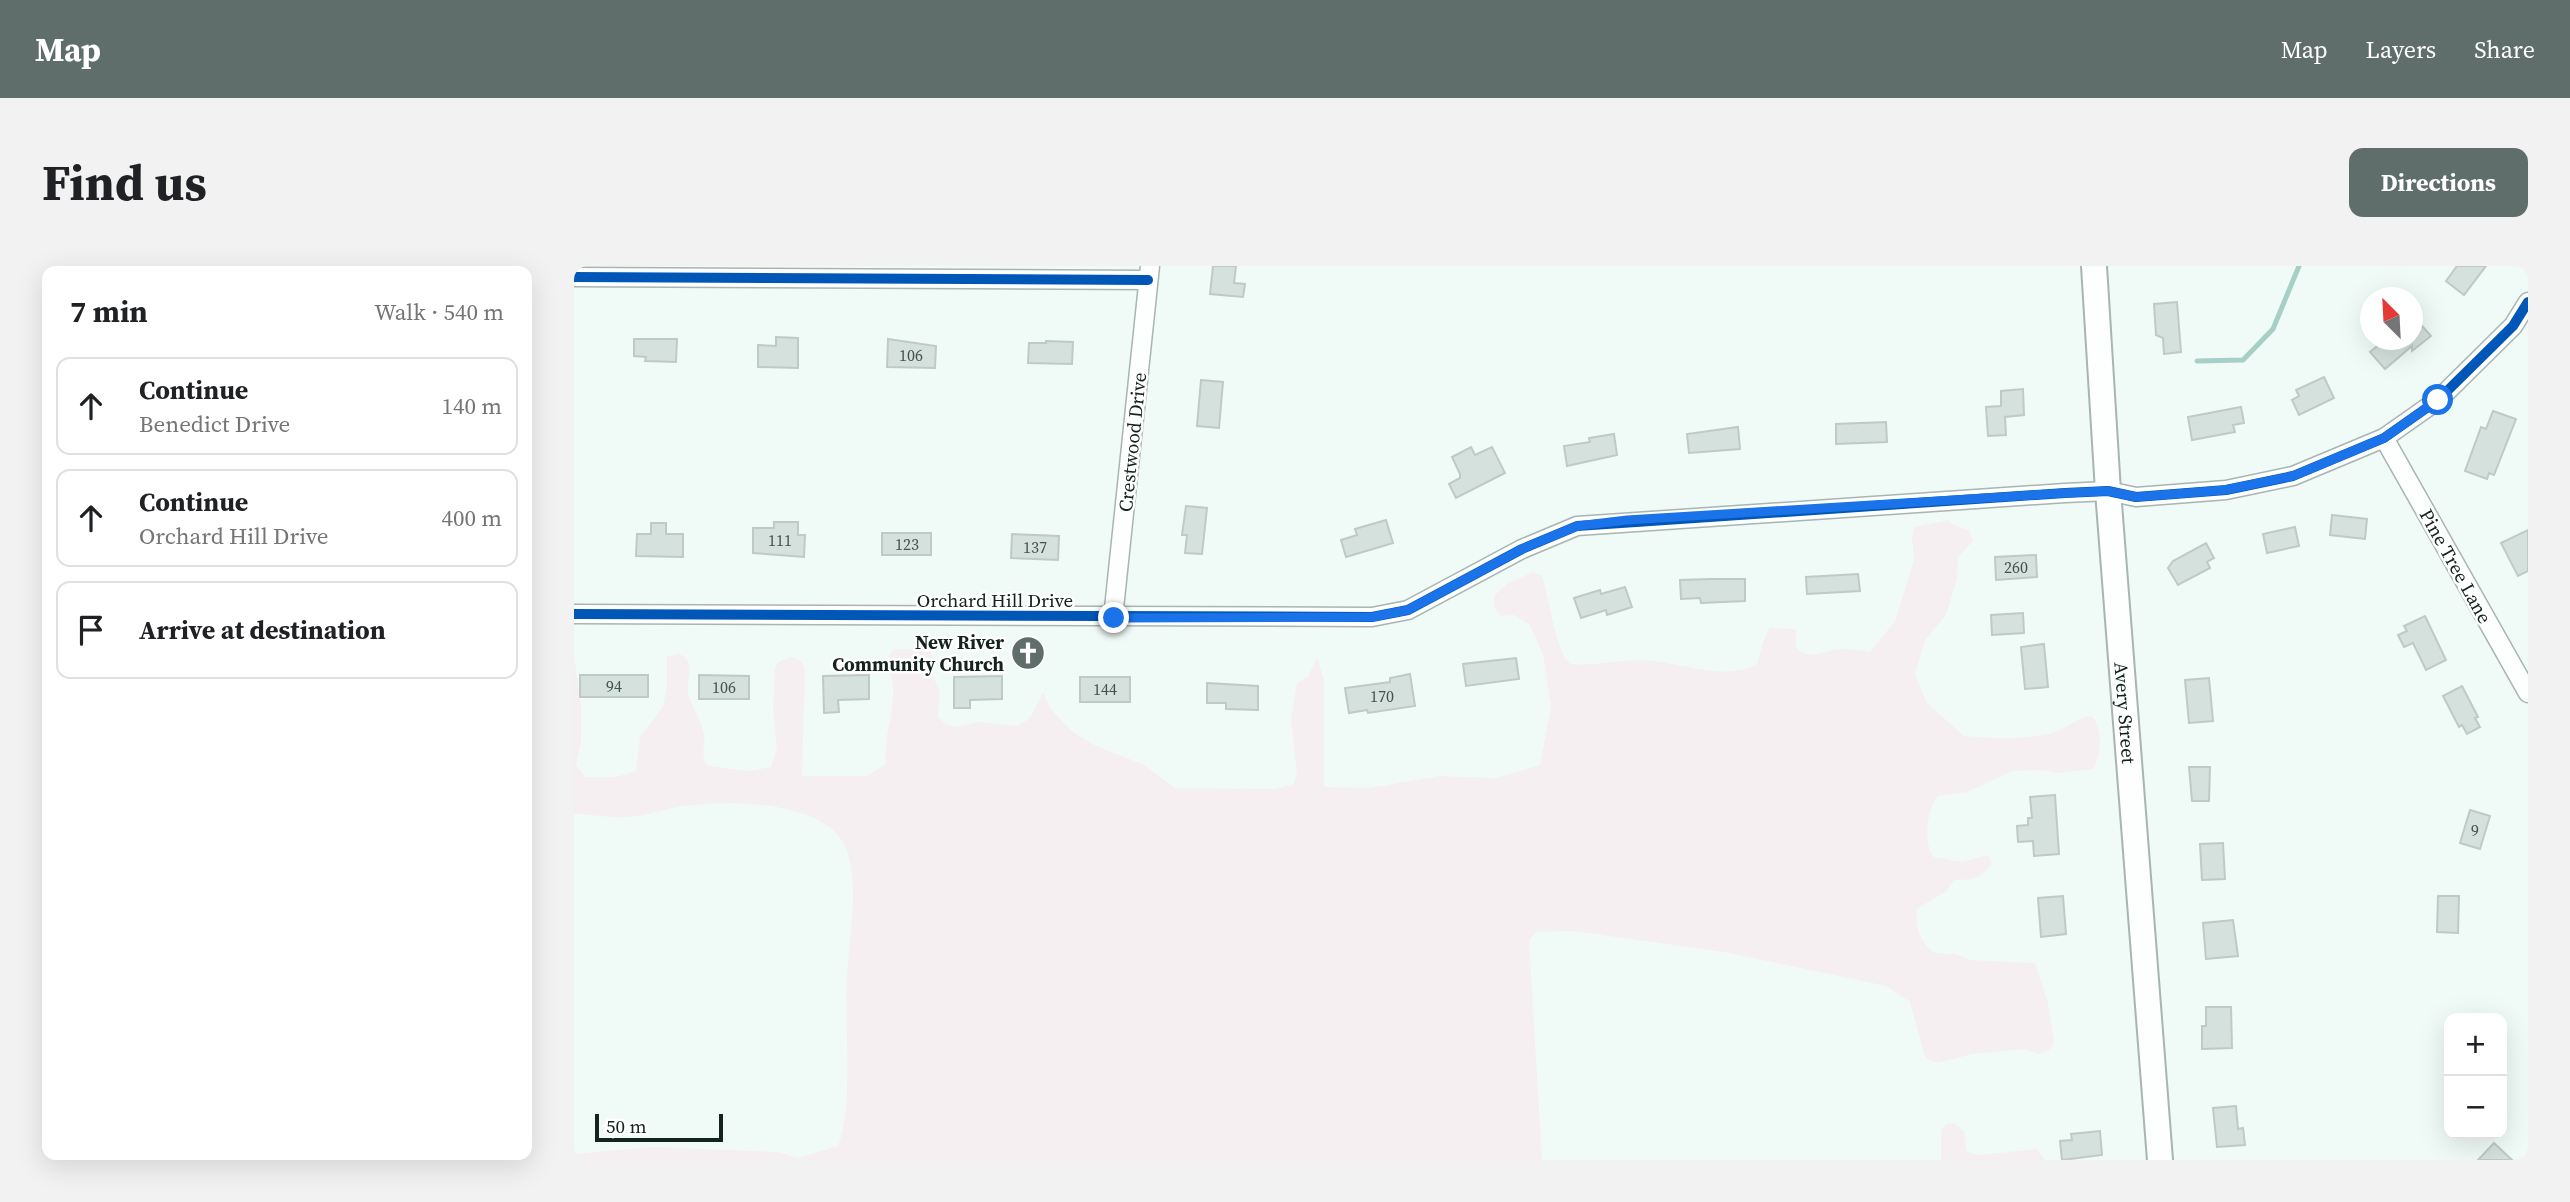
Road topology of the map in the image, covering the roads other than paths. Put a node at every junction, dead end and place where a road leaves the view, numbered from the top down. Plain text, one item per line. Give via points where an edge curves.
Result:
1 (2094, 266) edge
2 (1149, 273) edge
3 (574, 277) edge
4 (2528, 302) edge
5 (2384, 438) junction
6 (2108, 491) junction
7 (574, 614) edge
8 (1114, 618) junction
9 (2528, 693) edge
10 (2160, 1160) edge

1 - 6 main road, Avery Street
2 - 3 street
2 - 8 street, Crestwood Drive
4 - 5 street, Orchard Hill Drive via 2513,326 2438,400
5 - 6 street, Orchard Hill Drive via 2293,476 2225,490 2136,497
5 - 9 street, Pine Tree Lane
6 - 8 street, Orchard Hill Drive via 1577,526 1522,549 1408,610 1372,617
6 - 10 main road, Avery Street
7 - 8 street, Orchard Hill Drive

